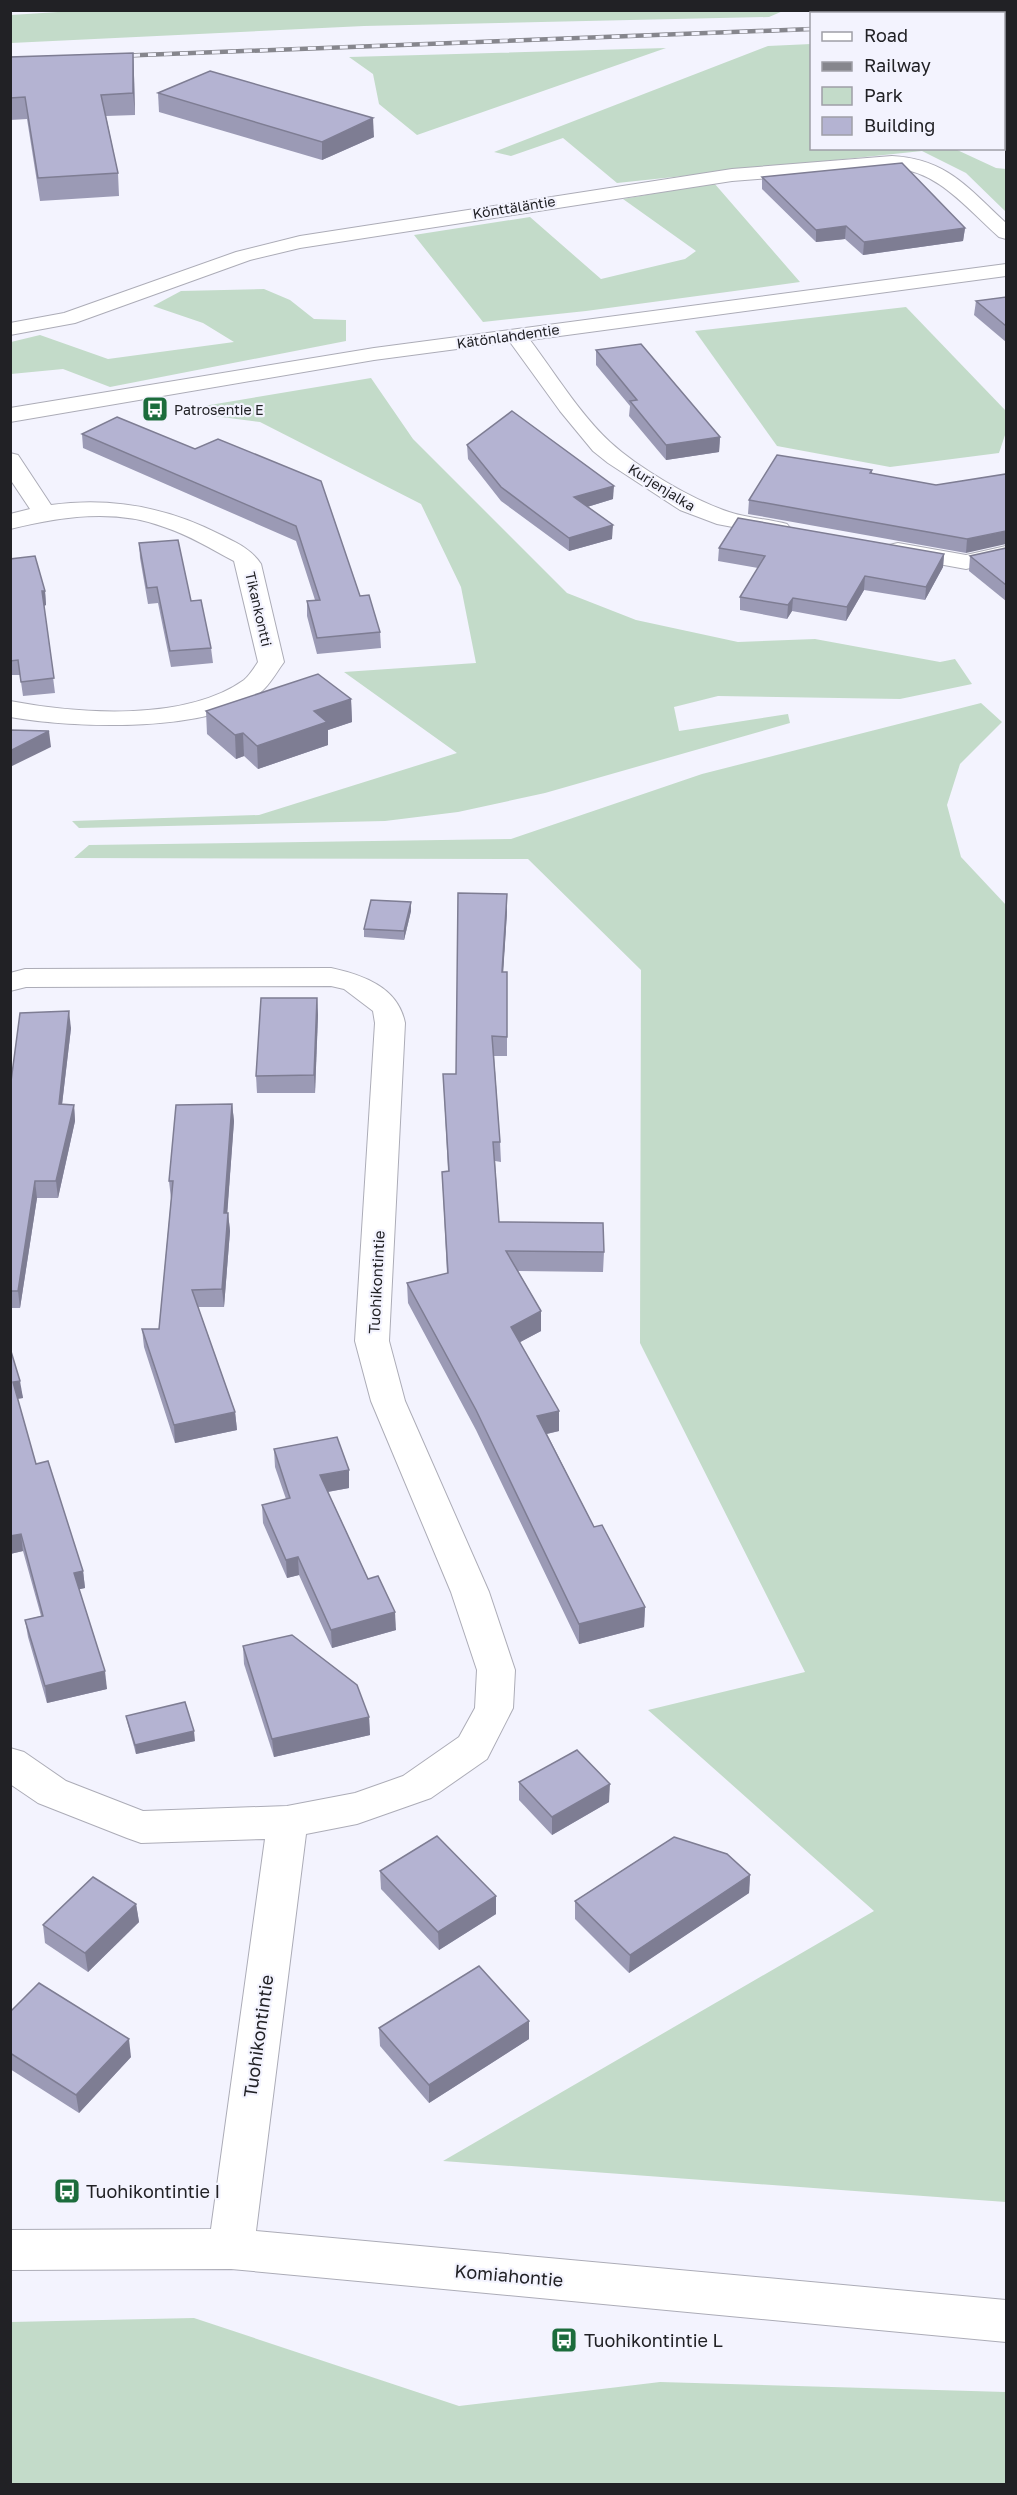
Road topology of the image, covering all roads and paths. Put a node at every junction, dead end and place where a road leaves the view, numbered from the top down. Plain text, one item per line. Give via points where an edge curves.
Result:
1 (1006, 233) edge
2 (1006, 270) edge
3 (10, 329) edge
4 (516, 335) junction
5 (10, 415) edge
6 (10, 460) edge
7 (44, 513) junction
8 (10, 522) edge
9 (802, 533) edge
10 (874, 546) edge
11 (1006, 553) edge
12 (10, 709) edge
13 (10, 982) edge
14 (10, 1763) edge
15 (287, 1822) junction
16 (231, 2249) junction
17 (10, 2250) edge
18 (1006, 2321) edge

1 - 3 street, Könttäläntie via 942,175 916,163 732,175 272,247 87,314
2 - 4 street, Kätönlahdentie
4 - 5 street, Kätönlahdentie via 374,354
4 - 9 street, Kurjenjalka via 601,447 624,464 706,513
6 - 7 street
7 - 8 street, Tikankontti
7 - 12 street, Tikankontti via 105,510 147,515 184,527 243,556 249,564 271,662 266,675 244,692 188,713 75,717
10 - 11 street via 966,562
13 - 15 street, Tuohikontintie via 25,978 332,977 364,988 387,1008 390,1023 372,1341 388,1401 470,1592 496,1670 494,1708 473,1748 417,1787 357,1808
14 - 15 street, Tuohikontintie via 52,1791 141,1827
15 - 16 street, Tuohikontintie
16 - 17 street, Komiahontie
16 - 18 street, Komiahontie

